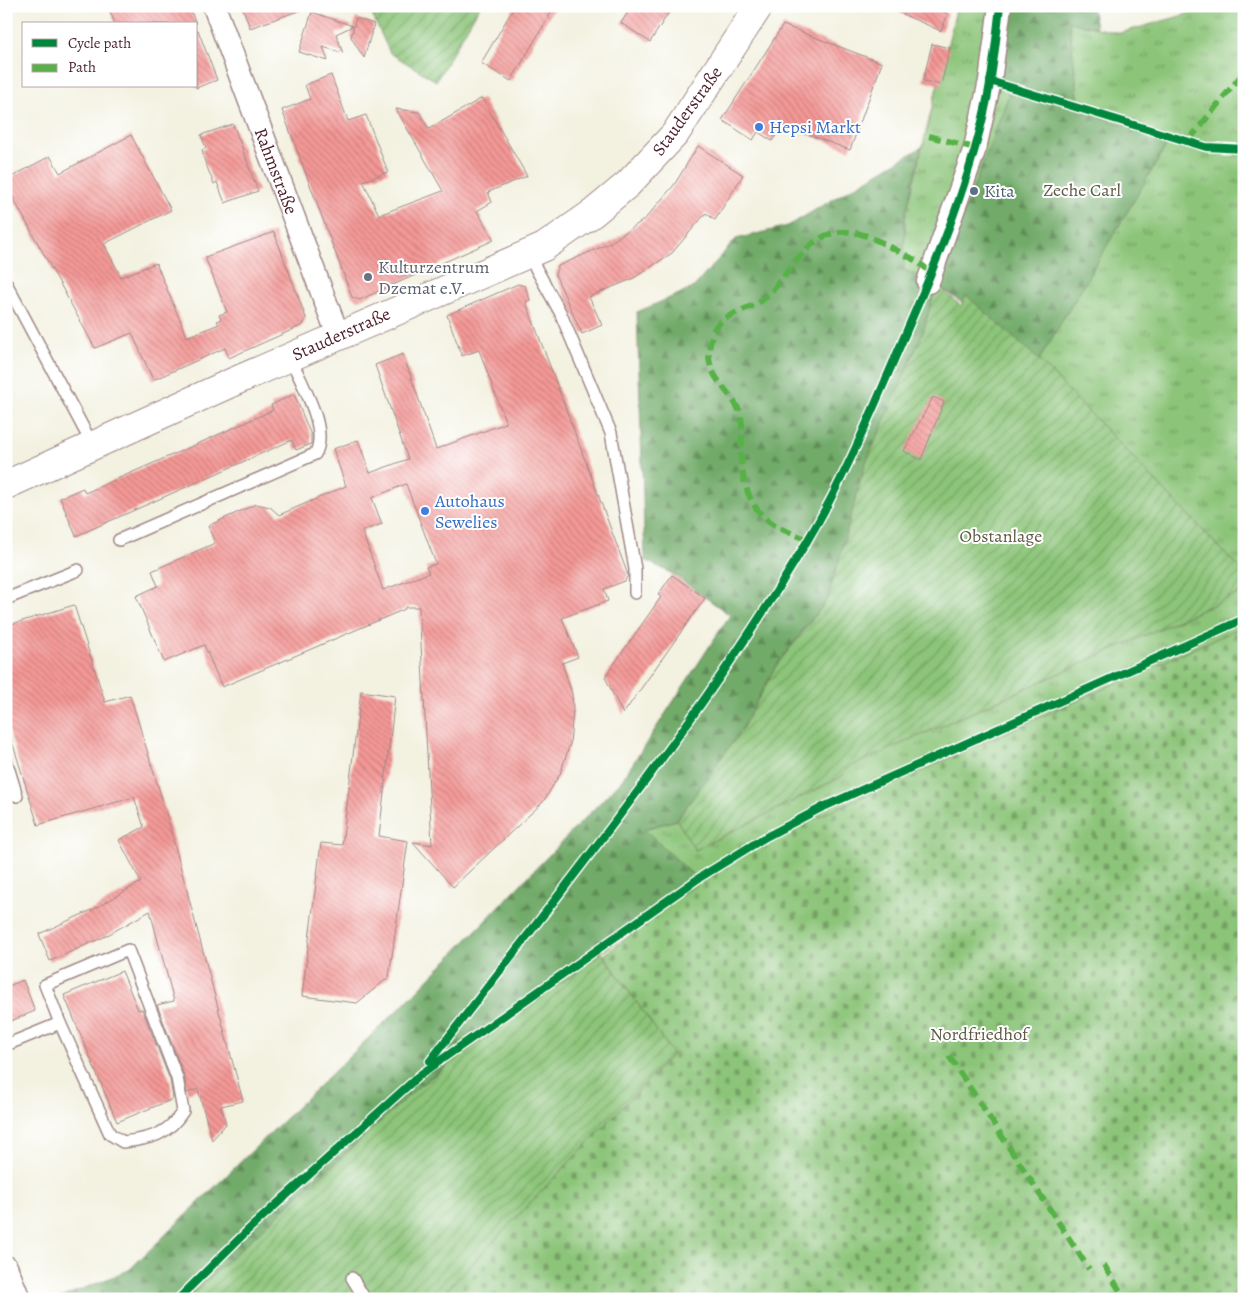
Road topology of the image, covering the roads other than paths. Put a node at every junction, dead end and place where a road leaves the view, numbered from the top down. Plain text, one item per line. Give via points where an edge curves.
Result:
1 (214, 6) edge
2 (759, 6) edge
3 (1000, 6) edge
4 (528, 254) junction
5 (928, 282) dead end
6 (6, 283) edge
7 (338, 336) junction
8 (290, 357) junction
9 (93, 446) junction
10 (6, 485) edge
11 (119, 540) dead end
12 (78, 570) dead end
13 (635, 593) dead end
14 (6, 599) edge
15 (6, 760) edge
16 (17, 796) dead end
17 (60, 1023) junction
18 (6, 1045) edge
19 (6, 1267) edge
20 (352, 1278) dead end
21 (19, 1299) edge
22 (365, 1299) edge

1 - 7 street, Rahmstraße
2 - 4 main road, Stauderstraße via 689,114 652,160 593,213 544,247
3 - 5 street via 990,81 975,148
4 - 7 main road, Stauderstraße
4 - 13 lane via 560,312 611,433 635,569
6 - 9 lane
7 - 8 main road, Stauderstraße
8 - 9 main road, Stauderstraße
8 - 11 lane via 319,428 320,447 315,454
9 - 10 main road, Stauderstraße
12 - 14 lane
15 - 16 lane
17 - 17 lane via 45,984 128,950 177,1078 183,1111 174,1126 156,1136 137,1141 123,1142 110,1134
17 - 18 lane
19 - 21 street
20 - 22 lane

